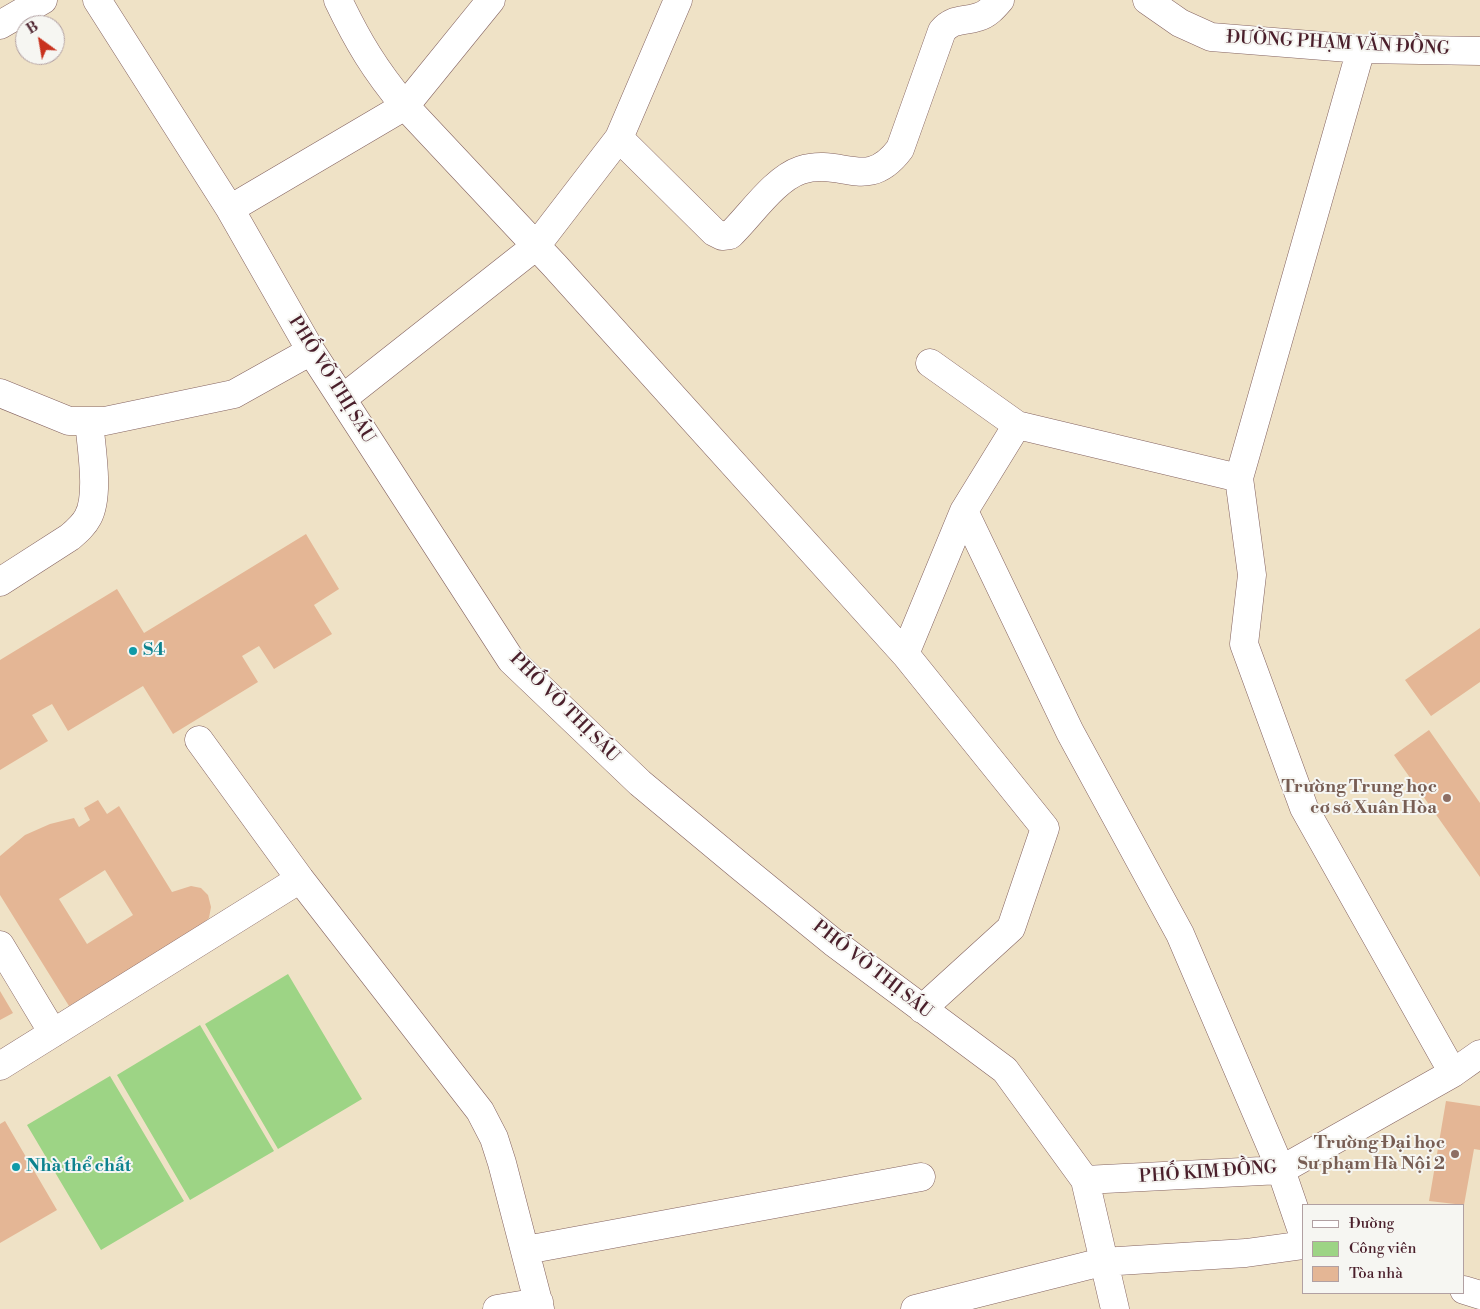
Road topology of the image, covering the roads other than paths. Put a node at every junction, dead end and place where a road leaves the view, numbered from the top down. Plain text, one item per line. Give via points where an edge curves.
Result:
1 (44, 0) edge
2 (97, 0) edge
3 (338, 0) edge
4 (491, 0) edge
5 (678, 0) edge
6 (1000, 0) edge
7 (1147, 0) edge
8 (0, 25) edge
9 (1361, 49) junction
10 (1480, 51) edge
11 (405, 106) junction
12 (619, 138) junction
13 (230, 209) junction
14 (536, 246) junction
15 (310, 351) junction
16 (930, 363) dead end
17 (0, 393) edge
18 (342, 399) junction
19 (90, 421) junction
20 (1017, 425) junction
21 (1239, 478) junction
22 (964, 512) junction
23 (0, 582) edge
24 (905, 654) junction
25 (199, 740) dead end
26 (300, 879) junction
27 (0, 945) edge
28 (922, 1009) junction
29 (52, 1033) junction
30 (1480, 1054) edge
31 (0, 1066) edge
32 (1453, 1073) junction
33 (1281, 1170) junction
34 (921, 1177) dead end
35 (1085, 1180) junction
36 (1302, 1231) edge
37 (1302, 1245) edge
38 (526, 1250) junction
39 (1102, 1262) junction
40 (1465, 1290) edge
41 (1480, 1295) edge
42 (539, 1306) edge
43 (497, 1309) edge
44 (915, 1309) edge
45 (1115, 1309) edge

1 - 8 street
2 - 13 street, PHỐ VÕ THỊ SÁU
3 - 11 street via 371,63
4 - 11 street
5 - 12 street
6 - 12 street via 986,14 956,20 942,31 900,149 892,160 881,169 870,172 819,167 801,170 779,184 730,235 714,232
7 - 9 street, ĐƯỜNG PHẠM VĂN ĐỒNG via 1180,23 1211,37
9 - 10 street, ĐƯỜNG PHẠM VĂN ĐỒNG
9 - 21 street
11 - 13 street
11 - 14 street
12 - 14 street
13 - 15 street, PHỐ VÕ THỊ SÁU
14 - 18 street
14 - 24 street
15 - 18 street, PHỐ VÕ THỊ SÁU
15 - 19 street via 234,394
16 - 20 street
17 - 19 street via 69,421
18 - 28 street, PHỐ VÕ THỊ SÁU via 511,660 640,783 833,942
19 - 23 street via 93,497 89,515 70,537
20 - 21 street
20 - 22 street
21 - 32 street via 1252,575 1244,644 1304,808
22 - 24 street
22 - 33 street via 1070,732 1180,934
24 - 28 street via 1045,828 1011,928
25 - 26 street
26 - 29 street
26 - 38 street via 480,1111 494,1138
27 - 29 street
28 - 35 street, PHỐ VÕ THỊ SÁU via 1005,1070
29 - 31 street
30 - 32 street, PHỐ KIM ĐỒNG
32 - 33 street, PHỐ KIM ĐỒNG
33 - 35 street, PHỐ KIM ĐỒNG
33 - 36 street
34 - 38 street
35 - 39 street, PHỐ VÕ THỊ SÁU
37 - 39 street via 1246,1253
38 - 42 street
39 - 44 street
39 - 45 street, PHỐ VÕ THỊ SÁU
40 - 41 street
42 - 43 street

